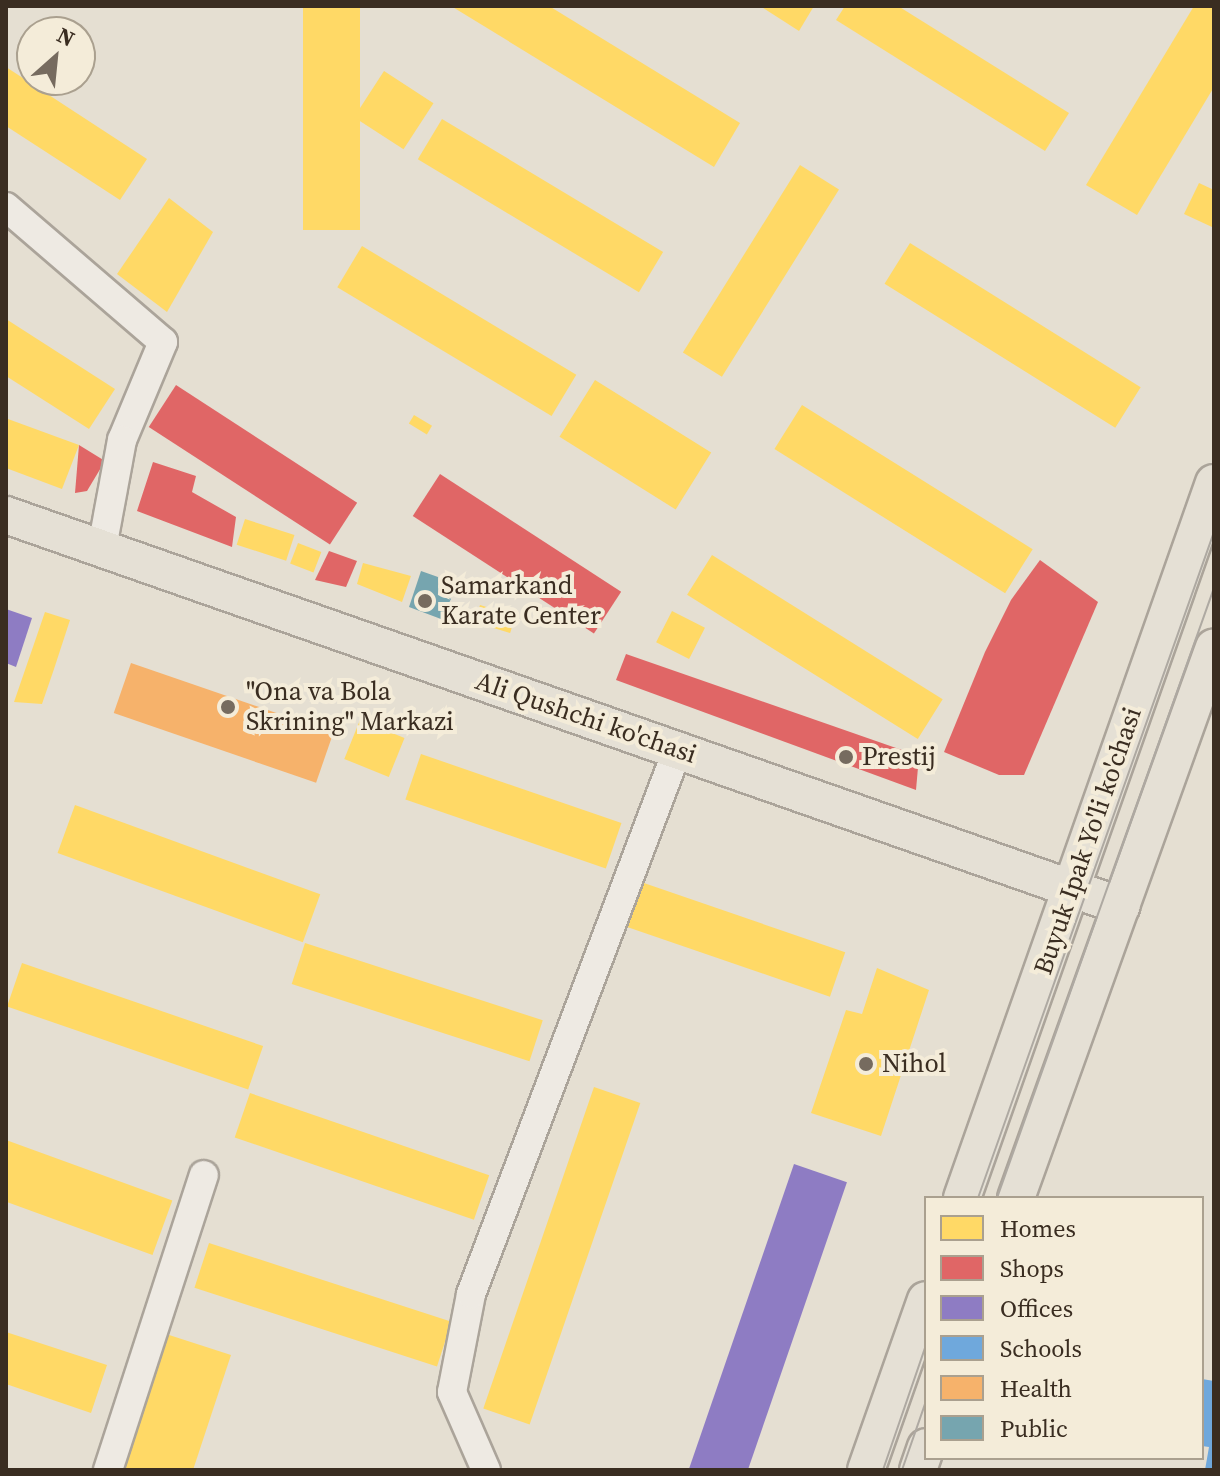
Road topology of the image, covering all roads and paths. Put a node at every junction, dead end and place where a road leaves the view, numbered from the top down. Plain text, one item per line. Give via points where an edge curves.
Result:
1 (6, 207) edge
2 (1214, 483) edge
3 (6, 515) edge
4 (102, 548) junction
5 (1214, 647) edge
6 (677, 751) junction
7 (1072, 886) junction
8 (1121, 906) junction
9 (204, 1175) dead end
10 (963, 1196) edge
11 (1017, 1196) edge
12 (924, 1306) edge
13 (108, 1470) edge
14 (486, 1470) edge
15 (866, 1470) edge

1 - 4 street via 163,342 122,440
2 - 7 main road, Buyuk Ipak Yo'li ko'chasi
3 - 4 main road, Ali Qushchi ko'chasi
4 - 6 main road, Ali Qushchi ko'chasi
5 - 8 main road, Buyuk Ipak Yo'li ko'chasi
6 - 7 main road, Ali Qushchi ko'chasi
6 - 14 street via 471,1294 452,1392
7 - 8 main road, Ali Qushchi ko'chasi
7 - 10 main road, Buyuk Ipak Yo'li ko'chasi
8 - 11 main road, Buyuk Ipak Yo'li ko'chasi
9 - 13 street
12 - 15 main road

